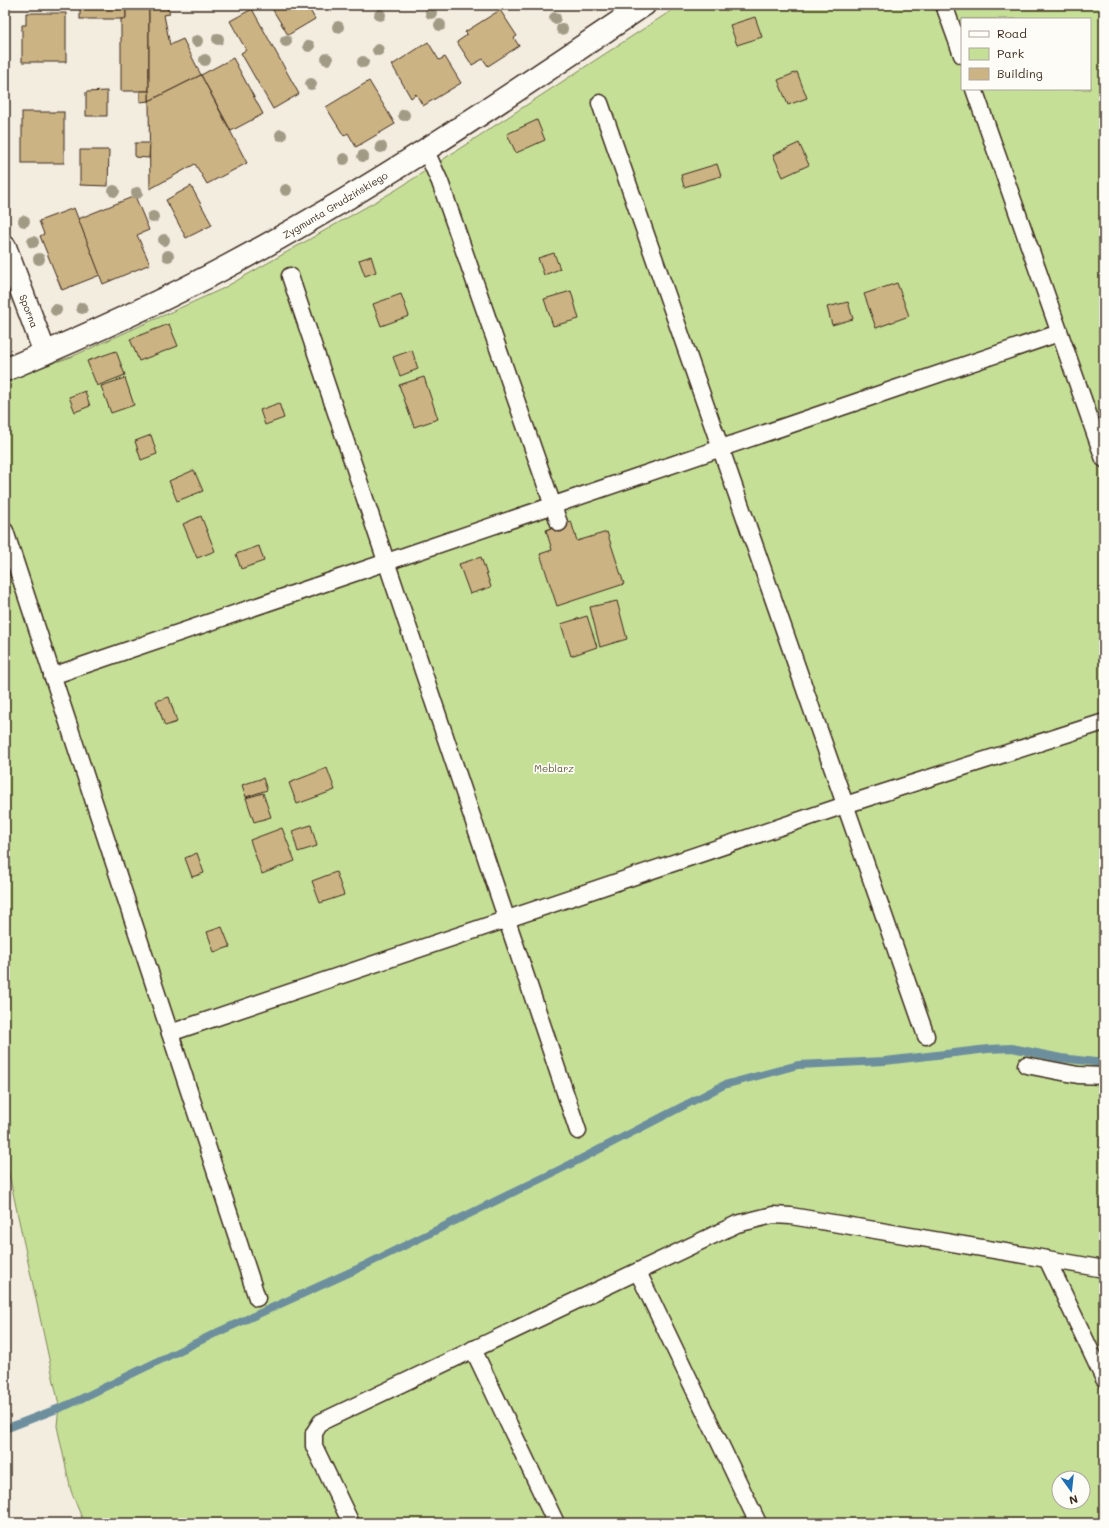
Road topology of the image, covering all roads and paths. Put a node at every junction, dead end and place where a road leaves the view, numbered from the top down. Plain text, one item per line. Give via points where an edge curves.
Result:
1 (644, 5) edge
2 (944, 5) edge
3 (961, 52) edge
4 (974, 90) edge
5 (600, 103) dead end
6 (426, 151) junction
7 (5, 247) edge
8 (290, 276) dead end
9 (1059, 333) junction
10 (45, 353) junction
11 (5, 370) edge
12 (720, 449) junction
13 (1104, 459) edge
14 (554, 506) junction
15 (559, 523) dead end
16 (5, 531) edge
17 (387, 562) junction
18 (52, 676) junction
19 (1104, 722) edge
20 (845, 805) junction
21 (507, 920) junction
22 (170, 1033) junction
23 (926, 1036) dead end
24 (1026, 1065) dead end
25 (1104, 1076) edge
26 (578, 1132) dead end
27 (1047, 1259) junction
28 (1104, 1269) edge
29 (638, 1272) junction
30 (257, 1298) dead end
31 (473, 1350) junction
32 (1104, 1379) edge
33 (351, 1523) edge
34 (556, 1523) edge
35 (758, 1523) edge

1 - 6 street, Zygmunta Grudzińskiego
2 - 3 lane
4 - 9 lane
5 - 12 lane
6 - 10 street, Zygmunta Grudzińskiego via 229,266
6 - 14 lane via 443,190
7 - 10 street, Sporna
8 - 17 lane
9 - 12 lane
9 - 13 lane
10 - 11 street, Zygmunta Grudzińskiego
12 - 14 lane
12 - 20 lane
14 - 15 lane
14 - 17 lane
16 - 18 lane
17 - 18 lane
17 - 21 lane
18 - 22 lane
19 - 20 lane
20 - 21 lane
20 - 23 lane
21 - 22 lane
21 - 26 lane
22 - 30 lane
24 - 25 lane via 1078,1075
27 - 28 lane
27 - 29 lane via 818,1220 773,1215 738,1224
27 - 32 lane
29 - 31 lane
29 - 35 lane
31 - 33 lane via 327,1418 317,1427 313,1439 314,1446
31 - 34 lane

